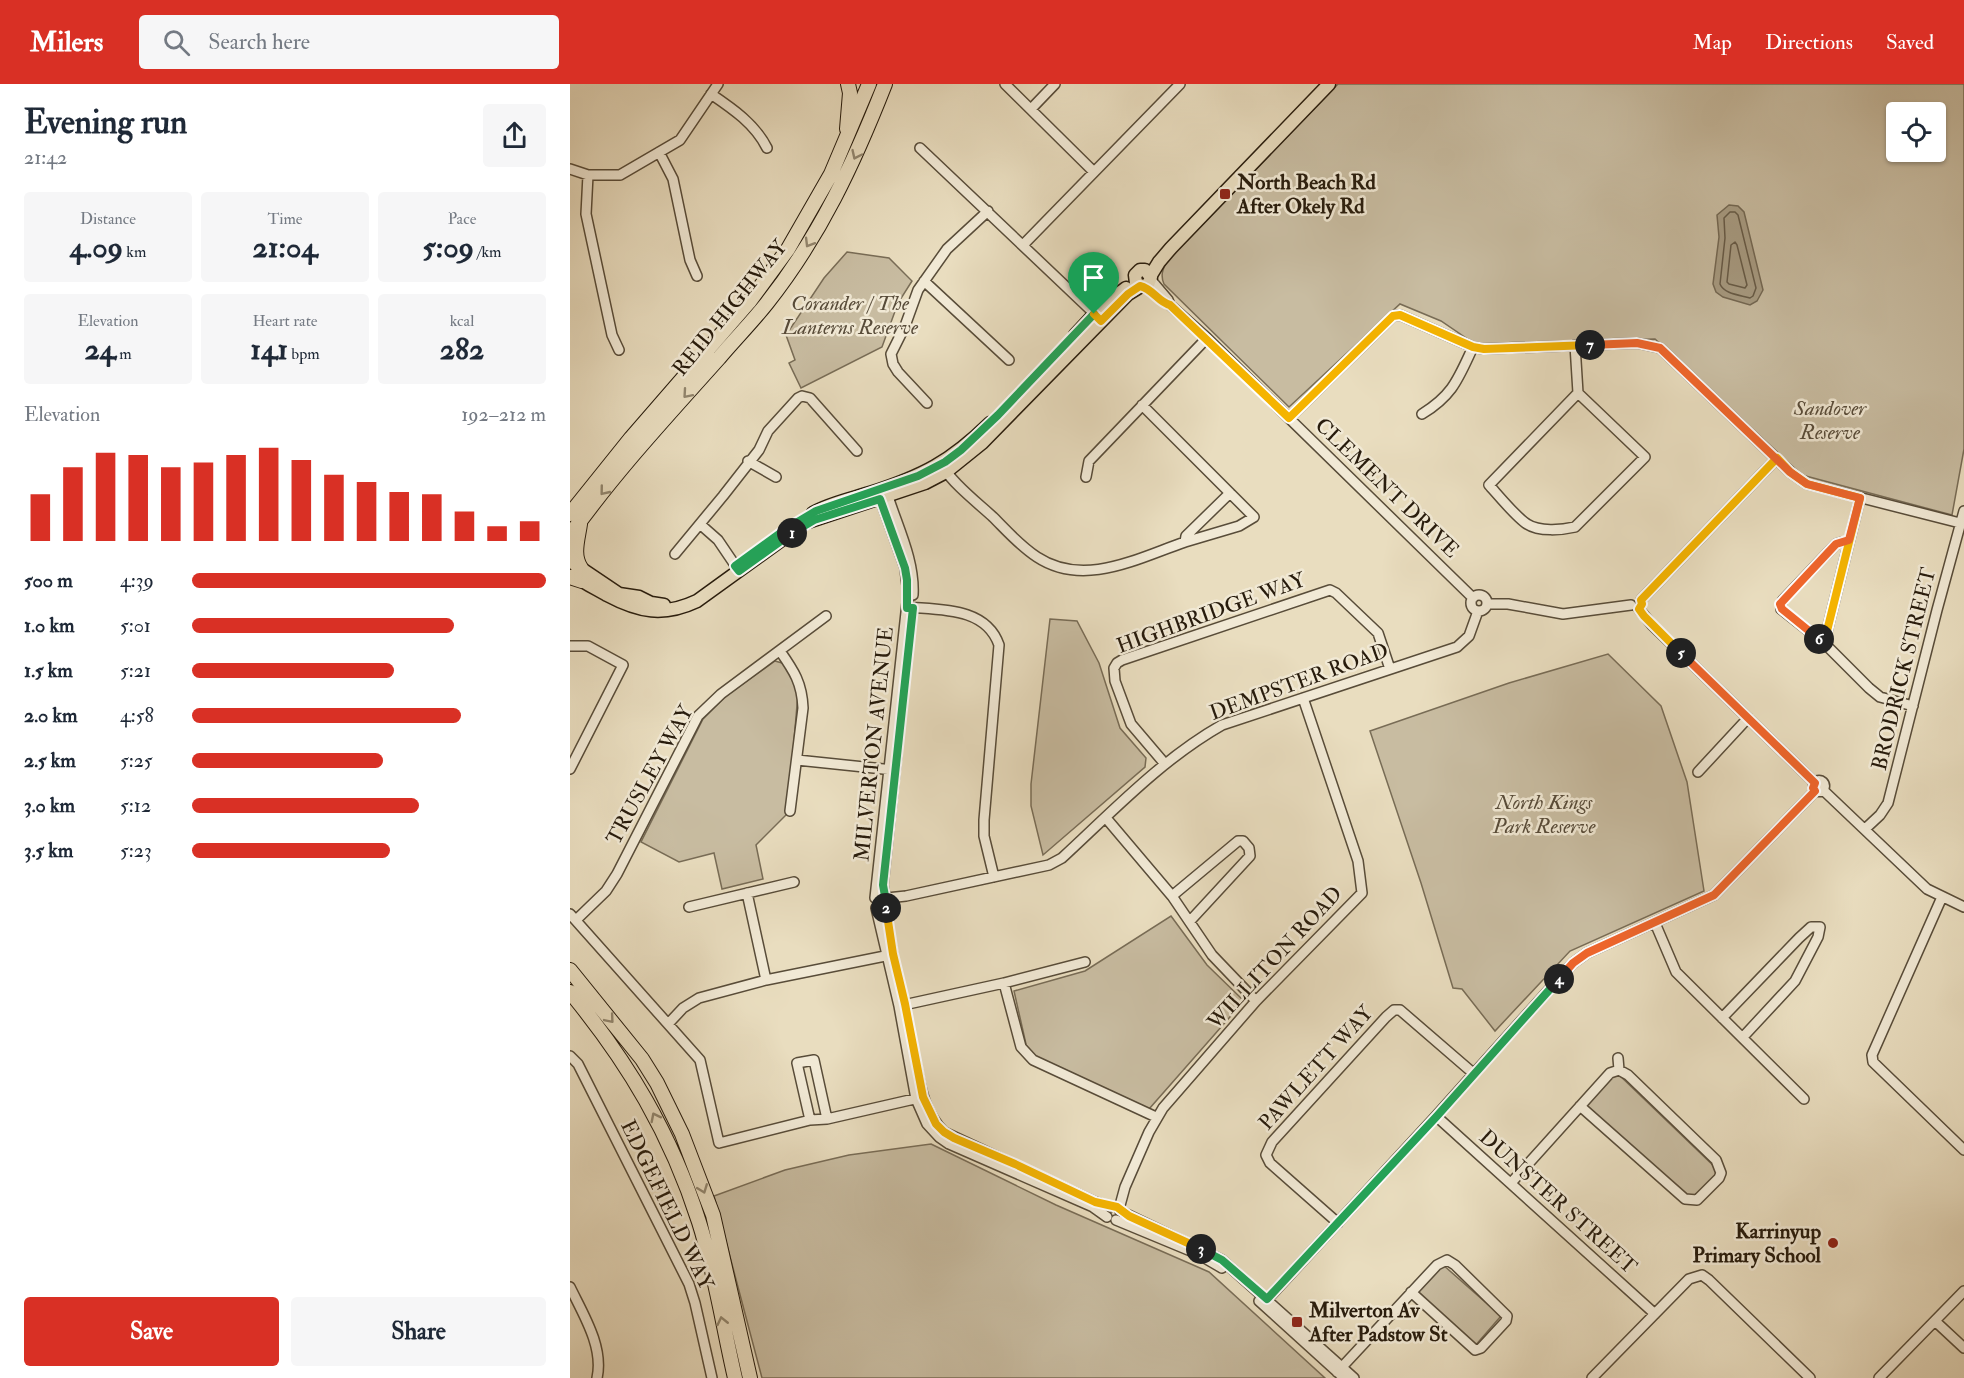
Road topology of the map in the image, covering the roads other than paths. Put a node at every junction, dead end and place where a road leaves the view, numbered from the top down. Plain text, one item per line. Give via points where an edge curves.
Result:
1 (718, 84) edge
2 (885, 84) edge
3 (1005, 84) edge
4 (1055, 84) edge
5 (1180, 84) edge
6 (1319, 84) edge
7 (1329, 84) edge
8 (863, 87) edge
9 (711, 94) junction
10 (1031, 109) junction
11 (872, 116) junction
12 (846, 143) junction
13 (767, 148) dead end
14 (920, 148) dead end
15 (659, 152) junction
16 (570, 169) edge
17 (1094, 172) junction
18 (588, 175) junction
19 (988, 211) junction
20 (1023, 245) junction
21 (697, 276) dead end
22 (1144, 279) junction
23 (924, 280) junction
24 (1098, 318) junction
25 (1207, 338) junction
26 (1575, 345) junction
27 (1473, 347) junction
28 (618, 350) dead end
29 (1009, 360) dead end
30 (1578, 393) junction
31 (927, 403) dead end
32 (1142, 405) junction
33 (1422, 414) dead end
34 (1289, 418) junction
35 (857, 452) dead end
36 (1777, 458) junction
37 (748, 461) junction
38 (944, 468) junction
39 (776, 477) dead end
40 (1086, 477) dead end
41 (883, 493) junction
42 (1230, 493) junction
43 (1860, 498) junction
44 (1964, 511) edge
45 (576, 516) edge
46 (1960, 523) junction
47 (701, 525) junction
48 (570, 535) edge
49 (1849, 540) junction
50 (1185, 542) junction
51 (675, 554) dead end
52 (737, 569) junction
53 (575, 572) edge
54 (1473, 598) junction
55 (1487, 604) junction
56 (1637, 605) junction
57 (910, 608) junction
58 (1478, 611) junction
59 (826, 616) dead end
60 (1824, 643) junction
61 (570, 646) edge
62 (780, 651) junction
63 (1390, 669) junction
64 (1303, 698) junction
65 (1913, 706) junction
66 (1748, 718) junction
67 (797, 760) junction
68 (1165, 764) junction
69 (570, 769) edge
70 (891, 770) junction
71 (1698, 772) dead end
72 (1818, 788) junction
73 (790, 811) dead end
74 (1106, 818) junction
75 (1865, 830) junction
76 (994, 877) junction
77 (794, 882) dead end
78 (747, 893) junction
79 (1172, 896) junction
80 (1942, 897) junction
81 (883, 902) junction
82 (689, 907) dead end
83 (1964, 907) edge
84 (573, 917) edge
85 (1190, 921) junction
86 (1655, 922) junction
87 (890, 955) junction
88 (1085, 962) dead end
89 (570, 970) edge
90 (765, 980) junction
91 (1004, 983) junction
92 (570, 992) edge
93 (1256, 1001) junction
94 (902, 1005) junction
95 (1722, 1017) junction
96 (669, 1023) junction
97 (1743, 1037) junction
98 (570, 1056) edge
99 (1618, 1058) dead end
100 (1619, 1070) junction
101 (1473, 1073) junction
102 (920, 1098) junction
103 (1804, 1099) dead end
104 (1580, 1106) junction
105 (1437, 1116) junction
106 (1156, 1117) junction
107 (826, 1119) junction
108 (810, 1120) junction
109 (1964, 1150) edge
110 (1511, 1183) junction
111 (1114, 1212) junction
112 (1338, 1223) junction
113 (570, 1287) edge
114 (1964, 1291) edge
115 (1411, 1292) junction
116 (1265, 1302) junction
117 (1655, 1314) junction
118 (1935, 1321) junction
119 (1964, 1348) edge
120 (1341, 1372) edge
121 (597, 1378) edge
122 (712, 1378) edge
123 (735, 1378) edge
124 (750, 1378) edge
125 (1353, 1378) edge
126 (1592, 1378) edge
127 (1810, 1378) edge
128 (1879, 1378) edge

1 - 9 street
2 - 11 highway, REID HIGHWAY
3 - 10 street
4 - 10 street
5 - 17 street
6 - 22 main road via 1176,232
7 - 22 main road
8 - 11 street via 873,105
8 - 12 highway, REID HIGHWAY
8 - 12 highway via 850,93
9 - 13 street via 760,134
9 - 15 street via 680,140
10 - 17 street
11 -> 45 highway, REID HIGHWAY via 838,192 787,276
12 - 45 highway, REID HIGHWAY via 809,215 766,280 609,464
14 - 19 street
15 - 18 street via 620,175
15 - 21 street via 673,179
16 - 18 street
17 - 20 street
18 - 28 street via 586,214
19 - 20 street
19 - 23 street via 947,249
20 - 24 street
22 - 24 main road
22 - 25 street, CLEMENT DRIVE
23 - 29 street
23 - 31 street via 891,354 898,372
24 - 38 main road via 982,443
25 - 32 street
25 - 34 street, CLEMENT DRIVE
26 - 27 street
26 - 30 street
26 - 36 street via 1637,343 1660,348
27 - 33 street via 1451,391
27 - 34 street via 1400,315 1393,316
30 - 30 street via 1489,485 1527,524 1538,528 1565,530 1579,524 1645,457
32 - 40 street via 1089,461
32 - 42 street
34 - 54 street, CLEMENT DRIVE
35 - 37 street via 817,404 802,396 768,431 759,450
36 - 43 street via 1807,484
36 - 56 street
37 - 39 street
37 - 47 street
38 - 41 main road
38 - 50 street via 1021,545 1054,566 1078,571 1103,570
41 - 52 main road via 806,524
41 - 57 street, MILVERTON AVENUE via 905,568
42 - 50 street via 1186,536
42 - 50 street via 1254,517 1239,526
43 - 46 street
43 - 49 street
44 - 46 street, BRODRICK STREET
45 - 48 highway, REID HIGHWAY
45 - 53 highway
46 - 65 street, BRODRICK STREET
47 - 51 street
47 - 52 street via 718,540
49 - 60 street
49 - 60 street via 1836,544 1780,604
52 - 53 main road via 693,596 665,605 619,594
54 - 55 street, CLEMENT DRIVE via 1482,596
54 - 58 street, CLEMENT DRIVE via 1472,607
55 - 56 street, CLEMENT DRIVE via 1563,614
55 - 58 street
56 - 66 street via 1652,625
57 - 70 street, MILVERTON AVENUE
57 - 76 street via 970,615 996,635 999,645 984,820
58 - 63 street, DEMPSTER ROAD via 1469,636 1457,647
59 - 62 street, TRUSLEY WAY
60 - 65 street via 1880,697
61 - 69 street via 588,646 623,665
62 - 67 street via 797,675 802,692
62 - 84 street, TRUSLEY WAY via 698,716 617,874 606,891
63 - 64 street, DEMPSTER ROAD
63 - 68 street, HIGHBRIDGE WAY via 1378,633 1330,590 1122,660 1114,668 1131,724
64 - 68 street, DEMPSTER ROAD via 1222,725
64 - 93 street, WILLITON ROAD via 1358,861 1362,893
65 - 75 street, BRODRICK STREET via 1888,804
66 - 71 street
66 - 72 street
67 - 70 street
67 - 73 street
68 - 74 street, DEMPSTER ROAD
70 - 81 street, MILVERTON AVENUE
72 - 75 street
72 - 86 street via 1714,895
74 - 76 street, DEMPSTER ROAD via 1049,865
74 - 79 street
75 - 80 street via 1914,878
76 - 81 street, DEMPSTER ROAD
77 - 78 street
78 - 82 street
78 - 90 street
79 - 85 street
79 - 85 street via 1238,841 1249,848 1250,856
80 - 83 street
80 - 109 street via 1872,1055 1873,1062
81 - 87 street, MILVERTON AVENUE
84 - 96 street
85 - 93 street via 1212,955
86 - 95 street via 1676,972
86 - 101 street via 1573,963
87 - 90 street
87 - 94 street, MILVERTON AVENUE
88 - 91 street
89 -> 124 highway via 642,1059 682,1134 713,1215
90 - 96 street via 699,998
91 - 94 street
91 - 106 street via 1026,1054
123 -> 92 highway via 699,1223 676,1160 629,1070
93 - 106 street, WILLITON ROAD
94 - 102 street, MILVERTON AVENUE
95 - 97 street
95 - 97 street via 1799,938 1811,927 1820,927 1795,981
96 - 108 street via 700,1060 719,1143
97 - 103 street
98 - 122 street, EDGEFIELD WAY via 578,1064 689,1284
99 - 100 street
100 - 104 street via 1610,1073
100 - 104 street via 1716,1160 1721,1173 1702,1196 1691,1201 1679,1195
101 - 105 street
101 - 112 street, PAWLETT WAY via 1400,1010 1394,1010 1334,1073 1272,1142 1266,1155 1270,1163
102 - 107 street
102 - 111 street, MILVERTON AVENUE via 936,1124 954,1138
104 - 110 street
105 - 110 street, DUNSTER STREET
105 - 112 street
106 - 111 street, WILLITON ROAD
107 - 108 street
107 - 108 street via 814,1060 797,1063
110 - 117 street, DUNSTER STREET
111 - 116 street, MILVERTON AVENUE via 1214,1262
112 - 116 street
113 - 121 street via 596,1348 600,1367
114 - 118 street
115 - 115 street via 1437,1264 1447,1260 1506,1312 1506,1321 1475,1350
115 - 120 street
116 - 120 street, MILVERTON AVENUE
117 - 126 street
117 - 127 street via 1689,1279 1702,1275
118 - 119 street
118 - 128 street
120 - 125 street, MILVERTON AVENUE

